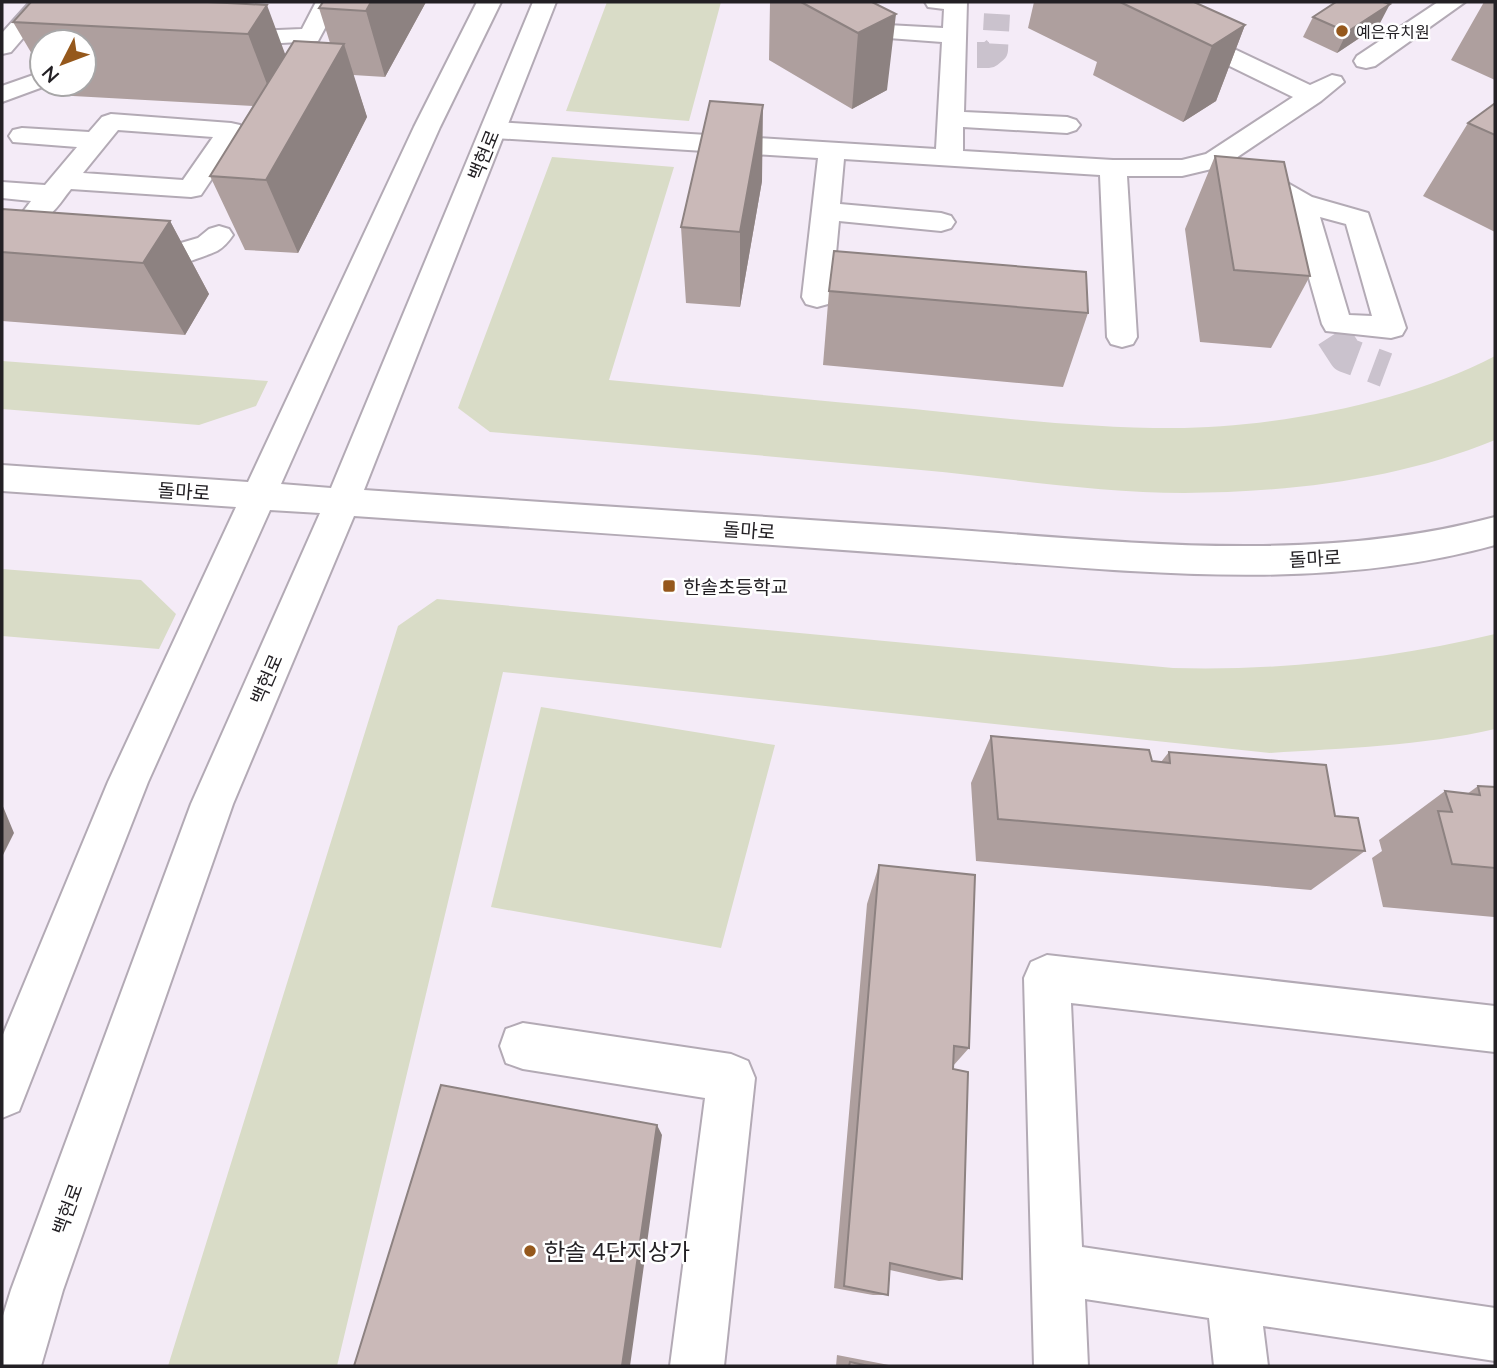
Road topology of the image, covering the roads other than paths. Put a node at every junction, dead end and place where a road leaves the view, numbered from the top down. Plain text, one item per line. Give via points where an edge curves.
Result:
1 (42, 2) edge
2 (327, 2) edge
3 (489, 2) edge
4 (545, 2) edge
5 (860, 2) edge
6 (936, 2) edge
7 (1117, 2) edge
8 (1452, 2) edge
9 (250, 11) edge
10 (1398, 12) dead end
11 (1422, 22) junction
12 (211, 38) edge
13 (265, 38) junction
14 (235, 39) junction
15 (309, 46) edge
16 (2, 47) edge
17 (962, 48) junction
18 (1366, 61) dead end
19 (2, 66) edge
20 (28, 67) edge
21 (28, 85) edge
22 (2, 95) edge
23 (950, 119) junction
24 (1067, 125) dead end
25 (494, 130) junction
26 (22, 136) dead end
27 (96, 140) junction
28 (832, 150) junction
29 (1220, 156) junction
30 (949, 157) junction
31 (1114, 168) junction
32 (58, 187) junction
33 (2, 190) edge
34 (1303, 203) junction
35 (826, 211) junction
36 (941, 222) dead end
37 (58, 232) edge
38 (152, 235) edge
39 (219, 235) edge
40 (828, 276) edge
41 (1122, 337) dead end
42 (2, 478) edge
43 (257, 497) junction
44 (342, 503) junction
45 (1495, 531) edge
46 (1495, 1029) edge
47 (523, 1046) dead end
48 (2, 1094) edge
49 (1058, 1269) junction
50 (1233, 1297) junction
51 (1495, 1335) edge
52 (14, 1366) edge
53 (697, 1366) edge
54 (1061, 1366) edge
55 (1241, 1366) edge

1 - 16 main road
2 - 13 main road via 310,36
3 - 43 main road
4 - 25 main road, 백현로
5 - 17 main road via 856,30
6 - 17 main road via 956,3
7 - 29 main road via 1322,89
8 - 11 main road
9 - 14 main road
10 - 11 main road
11 - 18 main road
12 - 14 main road
13 - 14 main road
13 - 15 main road via 263,46 272,53 304,51
17 - 23 main road
19 - 20 main road
21 - 22 main road
23 - 24 main road
23 - 30 main road
25 - 28 main road
25 - 44 main road, 백현로
26 - 27 main road
27 - 32 main road
27 - 32 main road via 111,122 231,131 191,189
28 - 30 main road
28 - 35 main road
29 - 31 main road via 1182,167
29 - 34 main road
30 - 31 main road
31 - 41 main road
32 - 33 main road
32 - 37 main road via 20,231
34 - 34 main road via 1335,329 1391,328 1357,219
35 - 36 main road
35 - 40 main road
38 - 39 main road via 120,234 131,249 155,261 208,244
42 - 43 main road, 돌마로
43 - 44 main road, 돌마로
43 - 48 main road via 128,782
44 - 45 main road, 돌마로 via 1240,561 1321,560 1447,544
44 - 52 main road, 백현로 via 212,804 37,1290
46 - 49 main road via 1047,978
47 - 53 main road via 731,1078
49 - 50 main road
49 - 54 main road
50 - 51 main road
50 - 55 main road

